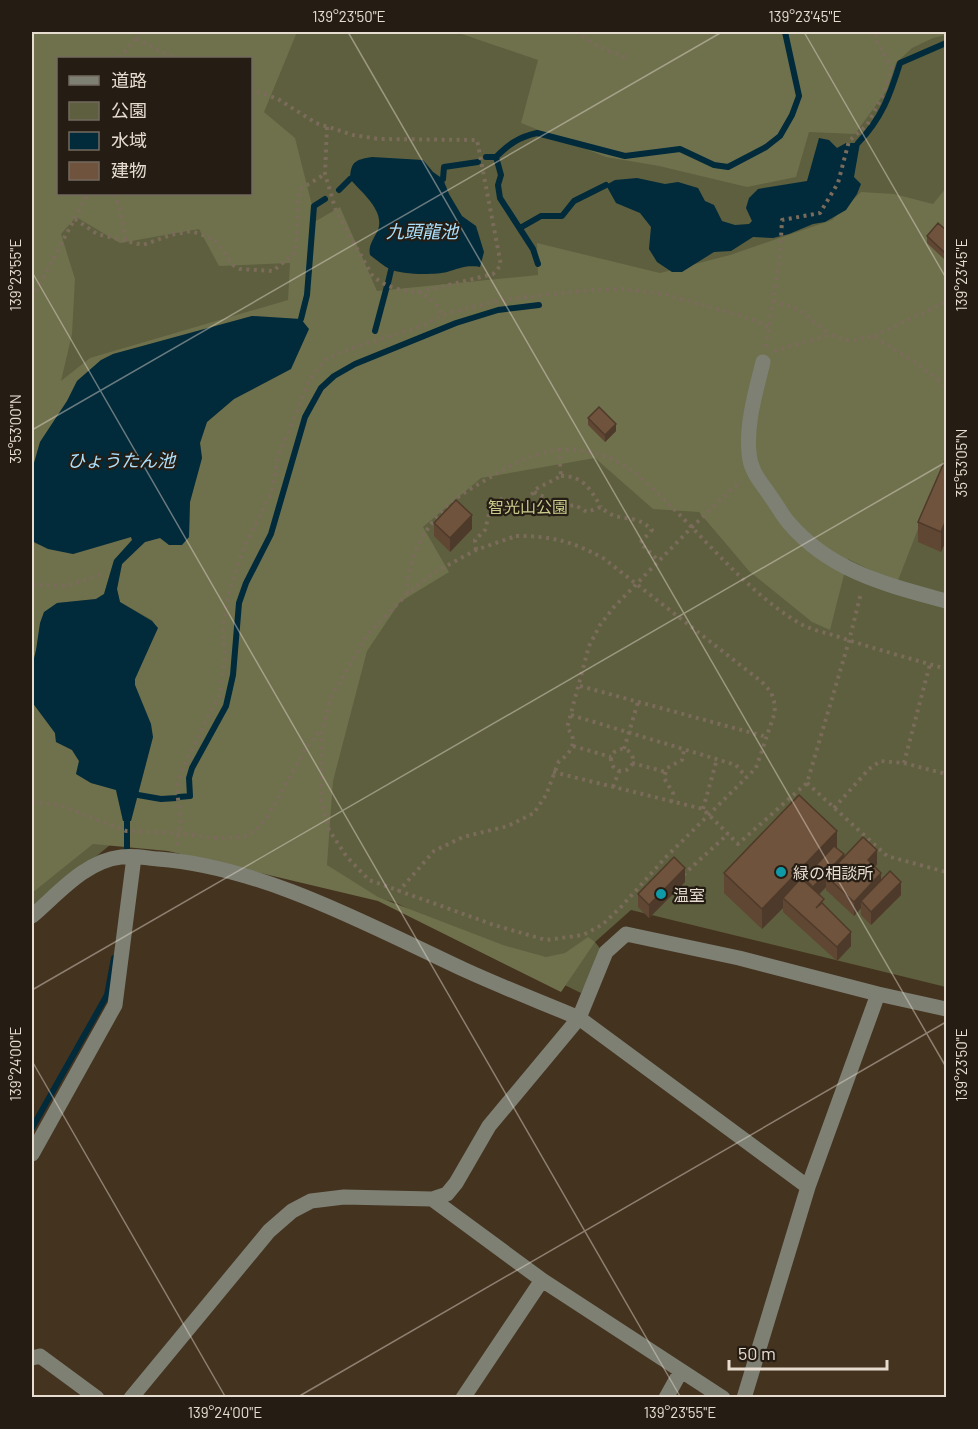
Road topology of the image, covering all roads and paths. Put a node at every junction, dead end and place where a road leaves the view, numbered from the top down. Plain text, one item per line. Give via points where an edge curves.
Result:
1 (138, 32) edge
2 (576, 32) edge
3 (877, 32) edge
4 (135, 39) junction
5 (120, 57) edge
6 (173, 57) edge
7 (625, 57) dead end
8 (252, 90) edge
9 (327, 127) junction
10 (325, 174) junction
11 (87, 195) edge
12 (114, 195) edge
13 (75, 219) junction
14 (126, 242) junction
15 (420, 292) junction
16 (32, 298) edge
17 (773, 301) junction
18 (946, 302) edge
19 (442, 315) junction
20 (768, 327) junction
21 (830, 335) junction
22 (873, 336) junction
23 (763, 362) dead end
24 (946, 386) edge
25 (560, 451) junction
26 (752, 470) junction
27 (561, 476) junction
28 (534, 492) junction
29 (601, 507) junction
30 (692, 527) junction
31 (476, 550) junction
32 (659, 561) junction
33 (105, 573) dead end
34 (864, 577) junction
35 (638, 584) junction
36 (32, 585) edge
37 (407, 594) junction
38 (946, 601) edge
39 (849, 641) junction
40 (930, 664) junction
41 (946, 669) edge
42 (580, 686) junction
43 (638, 702) junction
44 (571, 715) junction
45 (322, 731) junction
46 (630, 733) junction
47 (767, 737) junction
48 (573, 746) junction
49 (624, 749) junction
50 (684, 750) junction
51 (611, 757) junction
52 (717, 759) junction
53 (632, 763) junction
54 (904, 763) junction
55 (619, 771) junction
56 (553, 772) junction
57 (666, 772) junction
58 (946, 774) edge
59 (746, 777) junction
60 (807, 783) junction
61 (614, 787) junction
62 (32, 802) edge
63 (671, 802) junction
64 (834, 808) junction
65 (703, 809) junction
66 (709, 815) junction
67 (178, 832) junction
68 (728, 834) junction
69 (128, 857) junction
70 (666, 857) junction
71 (176, 860) junction
72 (672, 864) edge
73 (678, 870) edge
74 (946, 872) edge
75 (398, 892) junction
76 (32, 916) edge
77 (878, 993) junction
78 (946, 1009) edge
79 (579, 1018) junction
80 (32, 1154) edge
81 (808, 1187) junction
82 (432, 1199) junction
83 (542, 1280) junction
84 (32, 1358) edge
85 (681, 1371) junction
86 (97, 1398) edge
87 (130, 1398) edge
88 (463, 1398) edge
89 (666, 1398) edge
90 (723, 1398) edge
91 (744, 1398) edge

1 - 4 path
2 - 7 path
3 - 17 path via 875,39 891,66 882,97 867,125 849,141 838,183 820,213 782,220
4 - 5 path
4 - 6 path
8 - 9 path via 278,99
9 - 10 path
9 - 15 path via 379,139 477,140 501,265 493,274
10 - 14 path via 299,190 296,252 273,271 240,269 214,239 191,231 143,245
10 - 15 path via 336,211 372,275 379,282
11 - 13 path
12 - 14 path via 120,207
13 - 14 path via 97,234
13 - 16 path
15 - 19 path via 436,304
17 - 20 path
17 - 21 path via 800,310
18 - 22 path
19 - 20 path via 501,300 624,289 664,294
19 - 67 path via 424,325 341,352 325,360 310,379 278,457 272,492 244,547 230,593 223,623 225,657 220,696 181,772 177,790 181,824
20 - 21 path via 765,354
21 - 22 path via 851,341
22 - 24 path
23 - 26 street via 750,424 748,452
25 - 27 path
25 - 30 path via 612,459 644,480
25 - 37 path via 519,461 460,495 440,512 424,532 411,562
26 - 30 path
26 - 34 street via 788,523 804,539
27 - 28 path
27 - 29 path via 579,479
28 - 29 path via 544,497 552,509 575,505 587,512
28 - 31 path via 520,505 503,498 491,506 485,530 476,540
29 - 32 path via 610,516 643,521 652,530 640,543
30 - 32 path
30 - 39 path via 782,611 802,625
31 - 35 path via 516,536 546,536 574,543
31 - 37 path via 437,571
32 - 35 path
33 - 36 path via 67,586
34 - 38 street
34 - 39 path
35 - 42 path via 600,625 589,646
35 - 47 path via 771,692 775,712
37 - 45 path via 368,634 331,697
39 - 40 path
39 - 60 path
40 - 41 path
40 - 54 path
42 - 43 path
42 - 44 path
43 - 46 path
43 - 47 path
44 - 46 path
44 - 48 path via 567,728 574,739
45 - 67 path via 306,748 286,787 255,831 244,837 215,838
45 - 75 path via 321,799 329,830 369,880
46 - 49 path
46 - 50 path
47 - 59 path via 756,768
48 - 51 path
48 - 56 path
49 - 51 path via 617,749
49 - 53 path via 631,753
50 - 52 path
50 - 57 path via 682,760
51 - 55 path via 612,765
52 - 59 path via 736,765
52 - 65 path
53 - 55 path via 628,769
53 - 57 path
54 - 58 path
54 - 64 path via 880,761
55 - 61 path
56 - 61 path
56 - 75 path via 546,795 534,813 434,851
57 - 63 path via 664,777 673,792
59 - 66 path
60 - 64 path
60 - 68 path via 738,844
61 - 63 path
62 - 67 path via 59,805 128,831
63 - 65 path
64 - 74 path via 887,856
65 - 66 path
66 - 68 path
66 - 70 path
67 - 71 path
68 - 73 path via 684,876
69 - 71 street
69 - 76 street via 86,870
69 - 80 street via 115,1005
70 - 72 path
70 - 75 path via 602,925 569,938 546,940
71 - 79 street via 248,877 341,912
77 - 78 street
77 - 79 street via 626,934 606,952
77 - 81 street
79 - 81 street
79 - 82 street via 489,1126 456,1183 447,1194
81 - 91 street
82 - 83 street
82 - 87 street via 344,1197 311,1201 292,1211 270,1231
83 - 85 street
83 - 88 street
84 - 86 street via 40,1356
85 - 89 street
85 - 90 street

